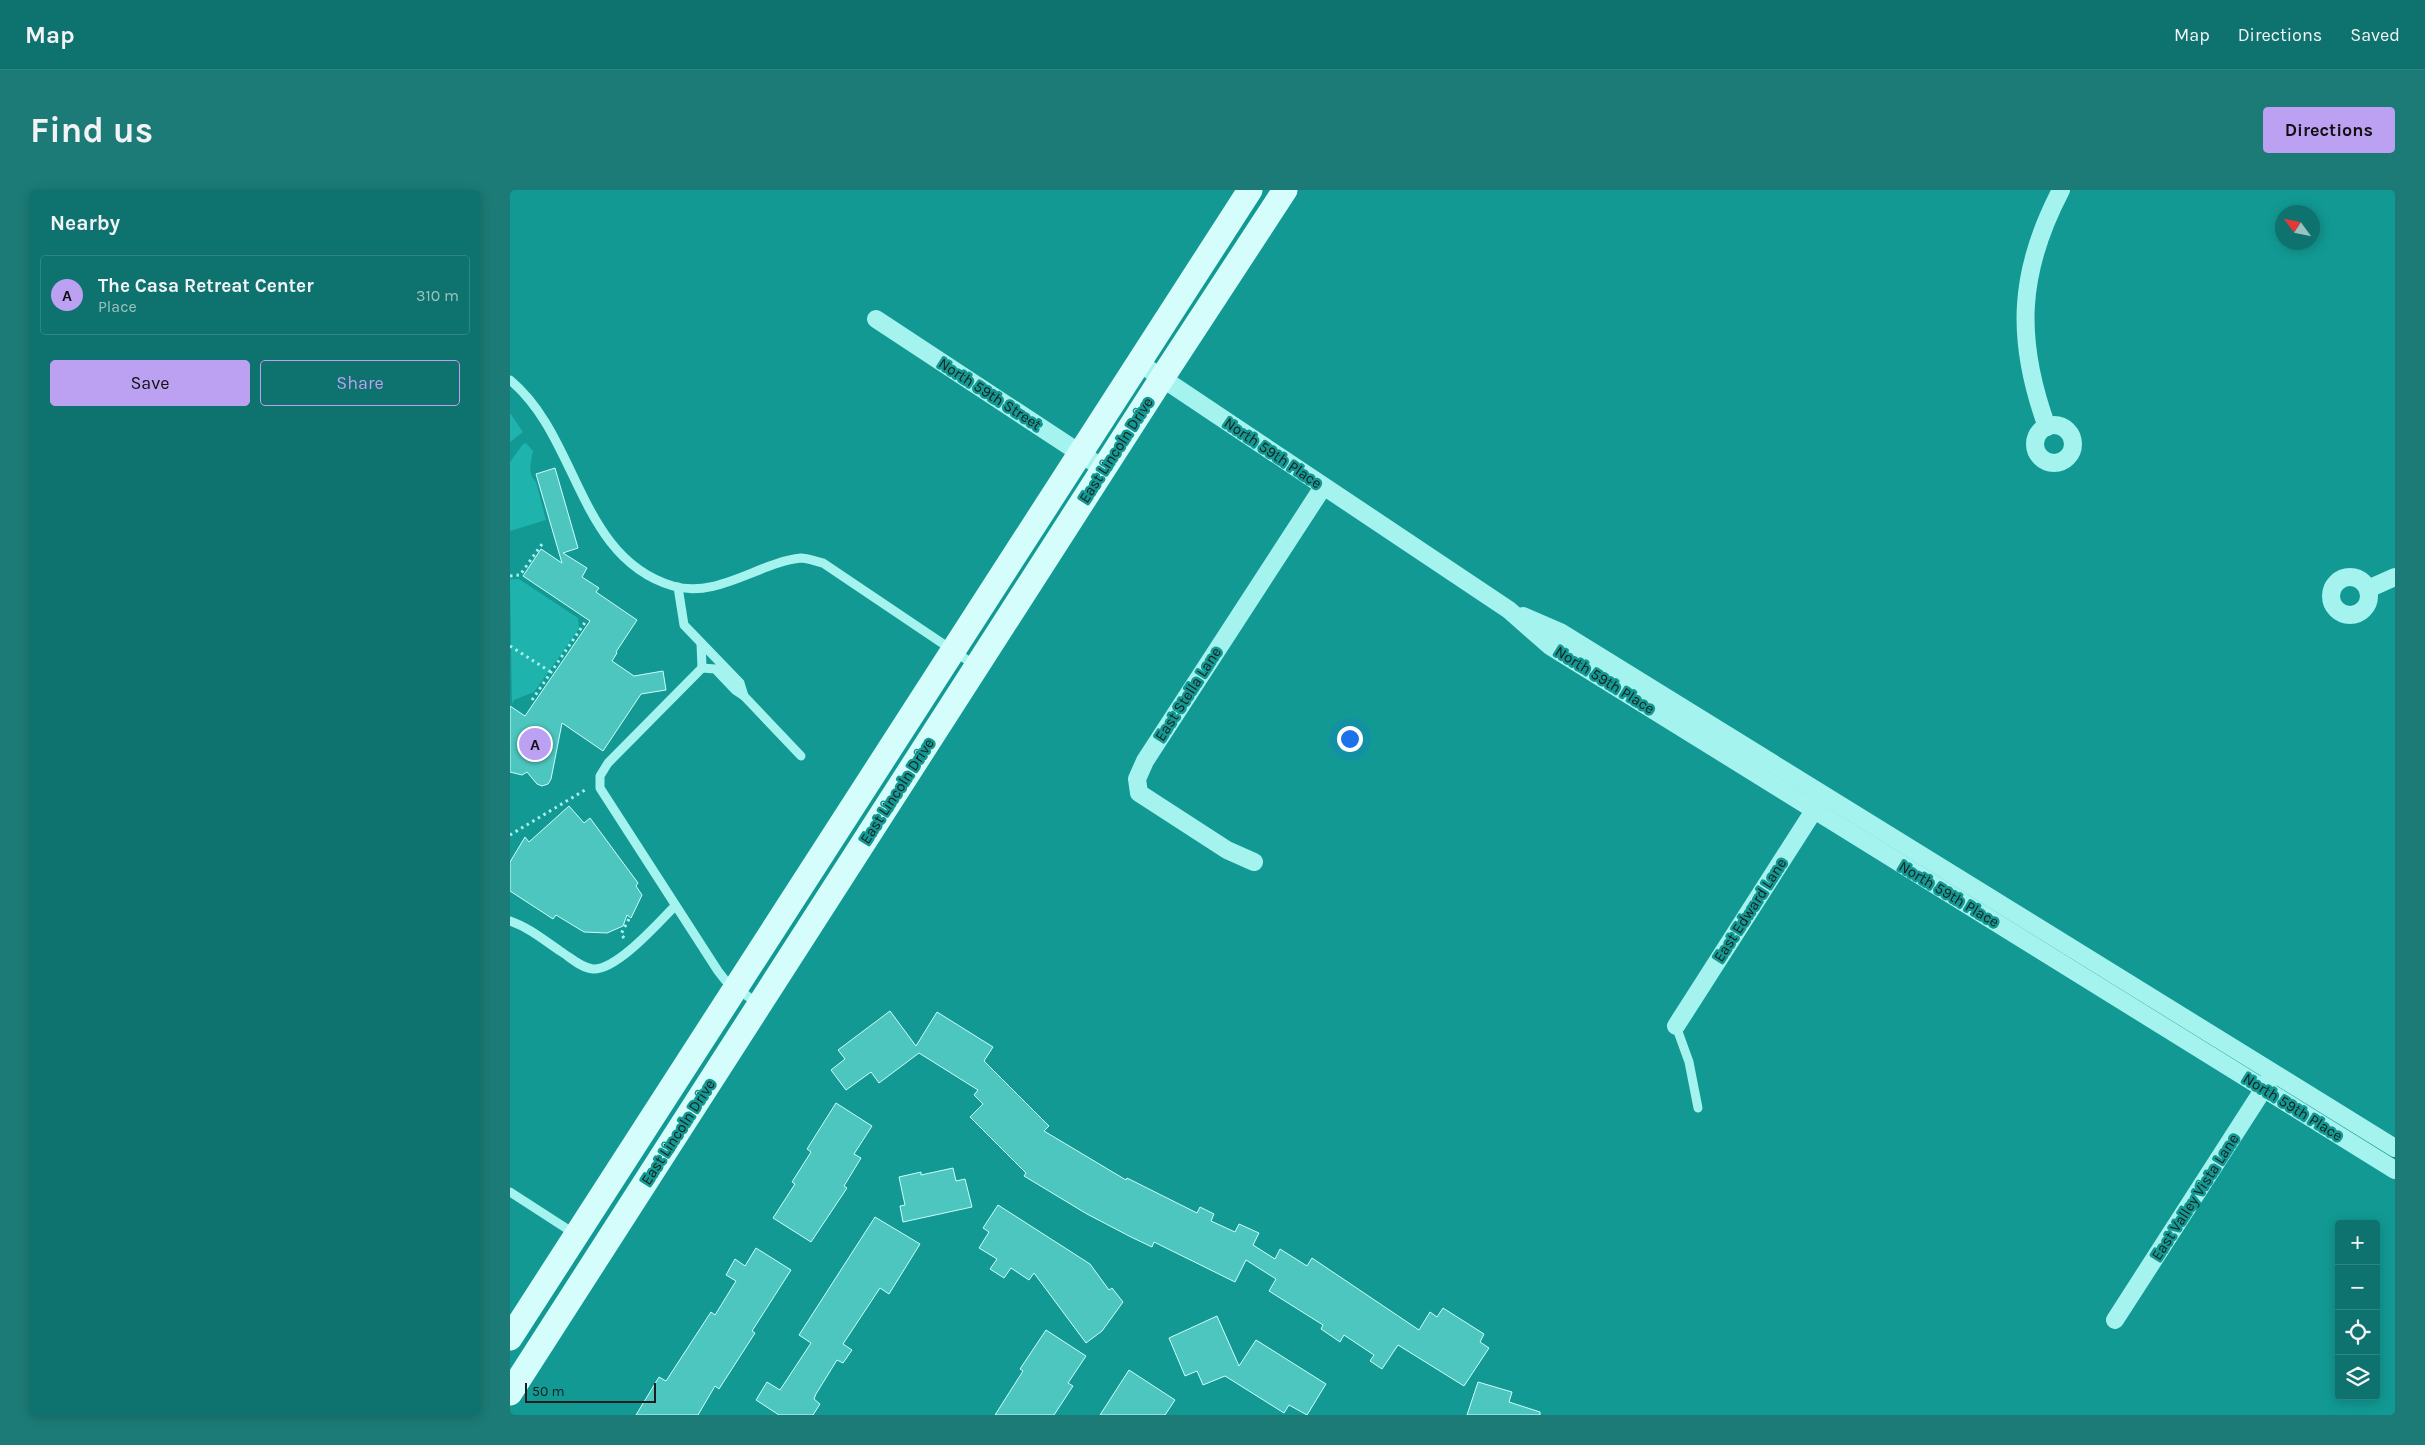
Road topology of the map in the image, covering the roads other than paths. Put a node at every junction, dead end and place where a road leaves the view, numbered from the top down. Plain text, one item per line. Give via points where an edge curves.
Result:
1 (1250, 190) edge
2 (1285, 190) edge
3 (2061, 190) edge
4 (876, 319) dead end
5 (1138, 362) junction
6 (1162, 378) junction
7 (510, 380) edge
8 (2046, 427) dead end
9 (1079, 453) junction
10 (1104, 469) junction
11 (1323, 487) junction
12 (2395, 578) edge
13 (678, 587) junction
14 (2368, 589) dead end
15 (1509, 610) junction
16 (701, 642) junction
17 (952, 650) junction
18 (976, 666) junction
19 (702, 668) junction
20 (744, 696) junction
21 (801, 756) dead end
22 (1824, 795) junction
23 (1814, 811) junction
24 (1254, 862) dead end
25 (674, 907) junction
26 (510, 921) edge
27 (734, 988) junction
28 (760, 1005) junction
29 (1676, 1026) joint
30 (2274, 1073) junction
31 (2265, 1088) junction
32 (1698, 1108) dead end
33 (2395, 1148) edge
34 (2395, 1170) edge
35 (510, 1192) edge
36 (576, 1235) junction
37 (2115, 1320) dead end
38 (510, 1338) edge
39 (510, 1393) edge

1 - 5 main road, East Lincoln Drive
2 - 6 main road, East Lincoln Drive
3 - 8 street via 2045,221 2031,261 2027,290 2027,357
4 - 9 street, North 59th Street
5 - 6 street, North 59th Place
5 - 9 main road, East Lincoln Drive
6 - 10 main road, East Lincoln Drive
6 - 11 street, North 59th Place
7 - 13 lane via 539,413 612,546 652,578
9 - 10 street, North 59th Street
9 - 17 main road, East Lincoln Drive
10 - 18 main road, East Lincoln Drive
11 - 15 street, North 59th Place
11 - 24 street, East Stella Lane via 1145,761 1137,779 1139,793 1227,850
12 - 14 street
13 - 16 lane via 684,625
13 - 17 lane via 712,587 803,558 824,563
15 - 22 street, North 59th Place via 1560,632
15 - 23 street, North 59th Place via 1550,646
16 - 19 lane
16 - 20 lane via 740,683
17 - 18 lane
17 - 27 main road, East Lincoln Drive
18 - 28 main road, East Lincoln Drive
19 - 20 lane via 715,669
19 - 25 lane via 608,763 599,781 604,796
20 - 21 lane
22 - 23 street, East Edward Lane
22 - 30 street, North 59th Place
23 - 29 street, East Edward Lane
23 - 31 street, North 59th Place
25 - 26 lane via 611,964 594,969 584,967
25 - 27 lane via 718,971
27 - 28 lane
27 - 36 main road, East Lincoln Drive
28 - 39 main road, East Lincoln Drive
29 - 32 lane via 1689,1062
30 - 31 street, East Valley Vista Lane
30 - 33 street, North 59th Place
31 - 34 street, North 59th Place
31 - 37 street, East Valley Vista Lane
35 - 36 lane
36 - 38 main road, East Lincoln Drive

